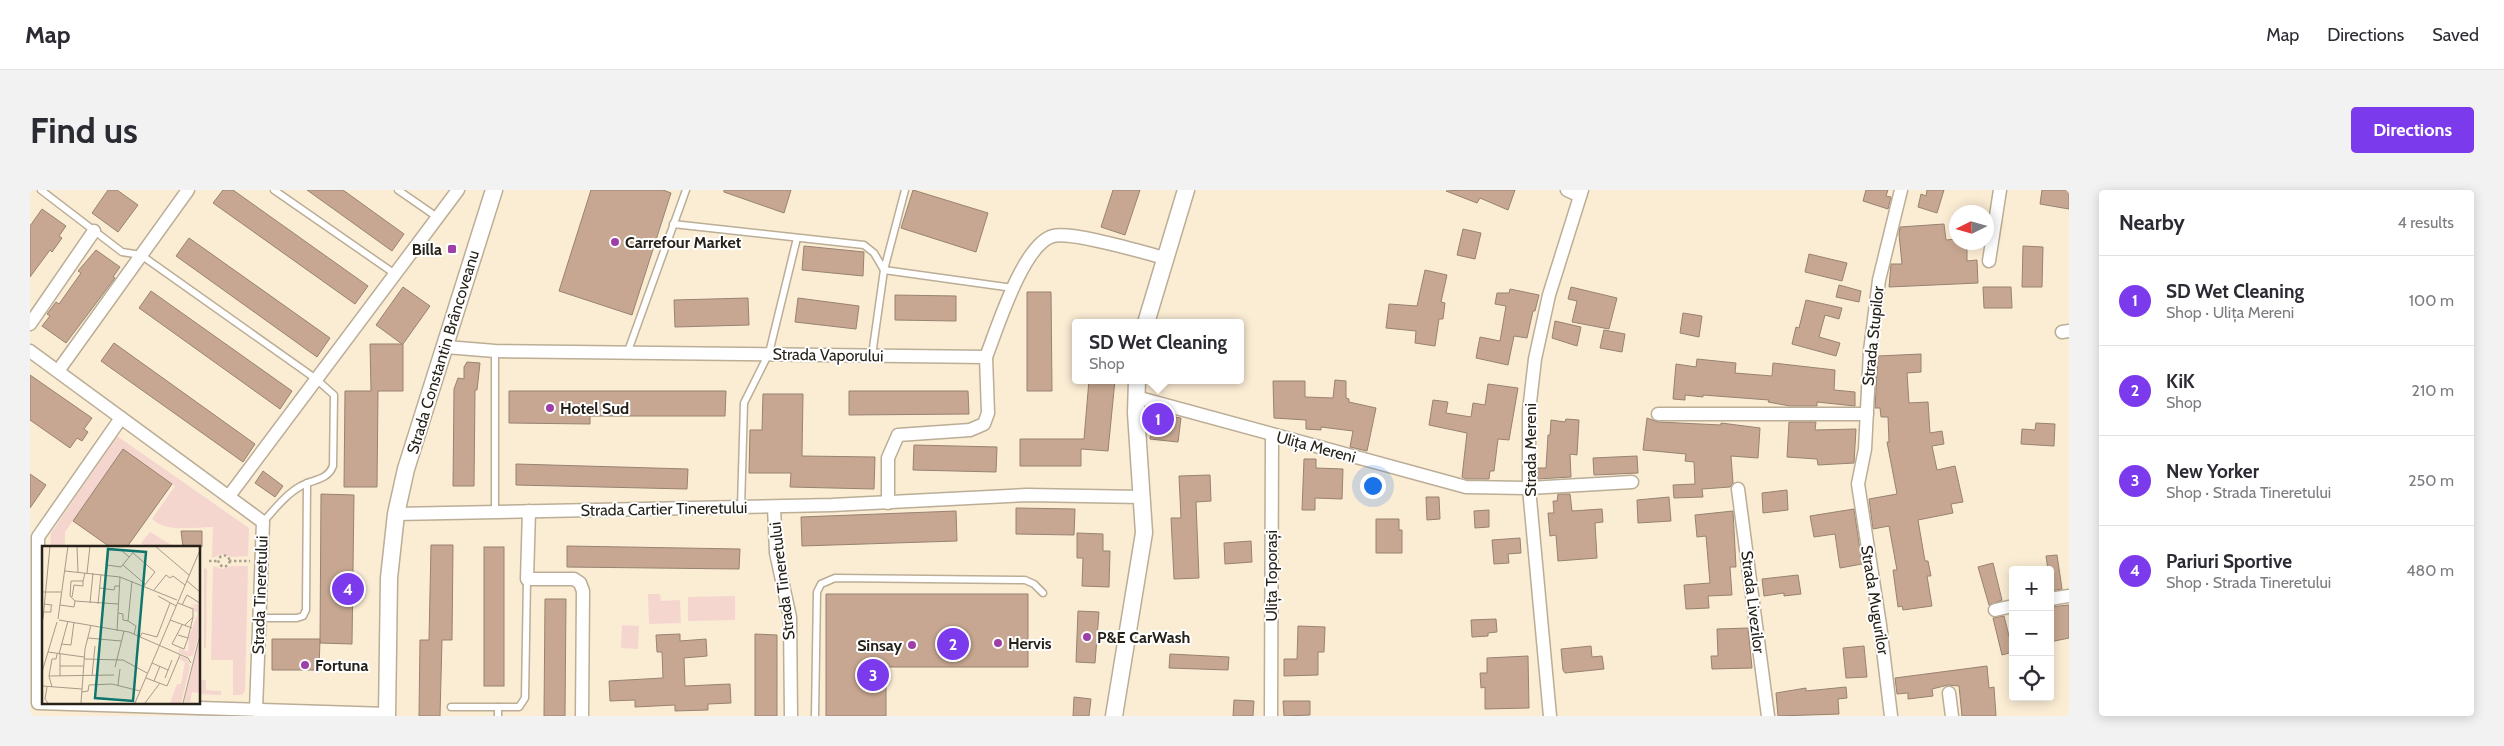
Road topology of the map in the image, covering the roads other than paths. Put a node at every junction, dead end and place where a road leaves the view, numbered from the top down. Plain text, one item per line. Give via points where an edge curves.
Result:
1 (41, 190) edge
2 (188, 190) edge
3 (274, 190) edge
4 (398, 190) edge
5 (458, 190) edge
6 (494, 190) edge
7 (686, 190) edge
8 (905, 190) edge
9 (1186, 190) edge
10 (1567, 190) edge
11 (1902, 190) edge
12 (2000, 190) edge
13 (1581, 193) edge
14 (437, 218) junction
15 (673, 224) junction
16 (94, 231) junction
17 (797, 238) junction
18 (140, 255) junction
19 (1165, 258) junction
20 (1989, 261) dead end
21 (884, 270) junction
22 (395, 274) junction
23 (1013, 288) junction
24 (1147, 319) edge
25 (30, 324) edge
26 (446, 347) junction
27 (495, 350) junction
28 (30, 351) edge
29 (628, 351) junction
30 (769, 353) junction
31 (872, 355) junction
32 (986, 357) junction
33 (58, 371) junction
34 (316, 379) junction
35 (1137, 384) edge
36 (1136, 397) junction
37 (1658, 414) dead end
38 (1867, 414) junction
39 (121, 418) junction
40 (1272, 436) junction
41 (1632, 482) dead end
42 (307, 483) junction
43 (1858, 484) joint
44 (1529, 488) junction
45 (1738, 489) dead end
46 (229, 496) junction
47 (1142, 497) junction
48 (888, 502) junction
49 (774, 506) junction
50 (741, 507) junction
51 (495, 512) junction
52 (529, 512) junction
53 (396, 514) junction
54 (263, 522) junction
55 (34, 534) edge
56 (527, 579) junction
57 (34, 582) edge
58 (1043, 594) dead end
59 (2069, 596) edge
60 (2054, 598) edge
61 (2009, 607) edge
62 (1995, 610) dead end
63 (260, 618) junction
64 (1949, 693) dead end
65 (34, 706) edge
66 (451, 707) dead end
67 (498, 707) junction
68 (256, 710) junction
69 (203, 712) edge
70 (387, 715) edge
71 (498, 716) edge
72 (582, 716) edge
73 (790, 716) edge
74 (815, 716) edge
75 (1114, 716) edge
76 (1271, 716) edge
77 (1550, 716) edge
78 (1768, 716) edge
79 (1891, 716) edge
80 (1952, 716) edge

1 - 16 lane
2 - 18 street
3 - 22 lane
4 - 14 lane
5 - 14 street
6 - 26 street, Strada Constantin Brâncoveanu
7 - 15 lane
8 - 21 lane
9 - 19 street
10 - 13 street
11 - 38 street, Strada Stupilor via 1879,280 1870,351
12 - 20 street
13 - 44 street, Strada Mereni via 1549,295 1535,359 1529,411
14 - 22 street
15 - 17 lane
15 - 29 lane
16 - 18 lane via 122,252
16 - 25 street
17 - 21 lane via 864,245 874,253
17 - 30 lane
18 - 33 street
18 - 34 lane
19 - 23 street via 1071,236 1054,236 1042,240 1033,250
19 - 24 street
21 - 23 lane
21 - 31 lane
22 - 34 street
23 - 32 street
26 - 27 street, Strada Vaporului
26 - 53 street, Strada Constantin Brâncoveanu via 406,469
27 - 29 street, Strada Vaporului
27 - 51 lane
28 - 33 street, Strada Tineretului
29 - 30 street, Strada Vaporului
30 - 31 street, Strada Vaporului
30 - 50 lane via 744,403
31 - 32 street, Strada Vaporului
32 - 48 street via 988,413 984,424 970,430 898,436 888,458
33 - 39 street, Strada Tineretului
34 - 42 lane via 334,395 333,466 325,477
34 - 46 street
35 - 36 street
36 - 40 street, Ulița Mereni
36 - 47 street
37 - 38 street
38 - 43 street, Strada Stupilor via 1865,450
39 - 46 street, Strada Tineretului
39 - 55 street
40 - 44 street, Ulița Mereni via 1466,487
40 - 76 street, Ulița Toporași
41 - 44 street, Ulița Mereni
42 - 54 lane via 292,492
42 - 63 lane via 306,610 297,618
43 - 79 street, Strada Mugurilor
44 - 77 street, Strada Mereni
45 - 78 street, Strada Livezilor
46 - 54 street, Strada Tineretului
47 - 48 street, Strada Cartier Tineretului via 1027,495
47 - 75 street via 1142,552
48 - 49 street, Strada Cartier Tineretului
49 - 50 street, Strada Cartier Tineretului
49 - 73 street, Strada Tineretului via 776,553 790,617
50 - 52 street, Strada Cartier Tineretului
51 - 52 street, Strada Cartier Tineretului
51 - 53 street, Strada Cartier Tineretului
52 - 56 street
53 - 70 street via 389,578
54 - 63 street, Strada Tineretului
55 - 57 street
56 - 67 lane via 525,698 518,707
56 - 72 street via 574,579 580,582 583,591
57 - 65 street
58 - 74 lane via 1025,580 835,578 821,584 817,592
59 - 60 street
61 - 62 street
63 - 68 street, Strada Tineretului
64 - 80 street
65 - 69 street
66 - 67 lane
67 - 71 lane
68 - 69 street
68 - 70 street

